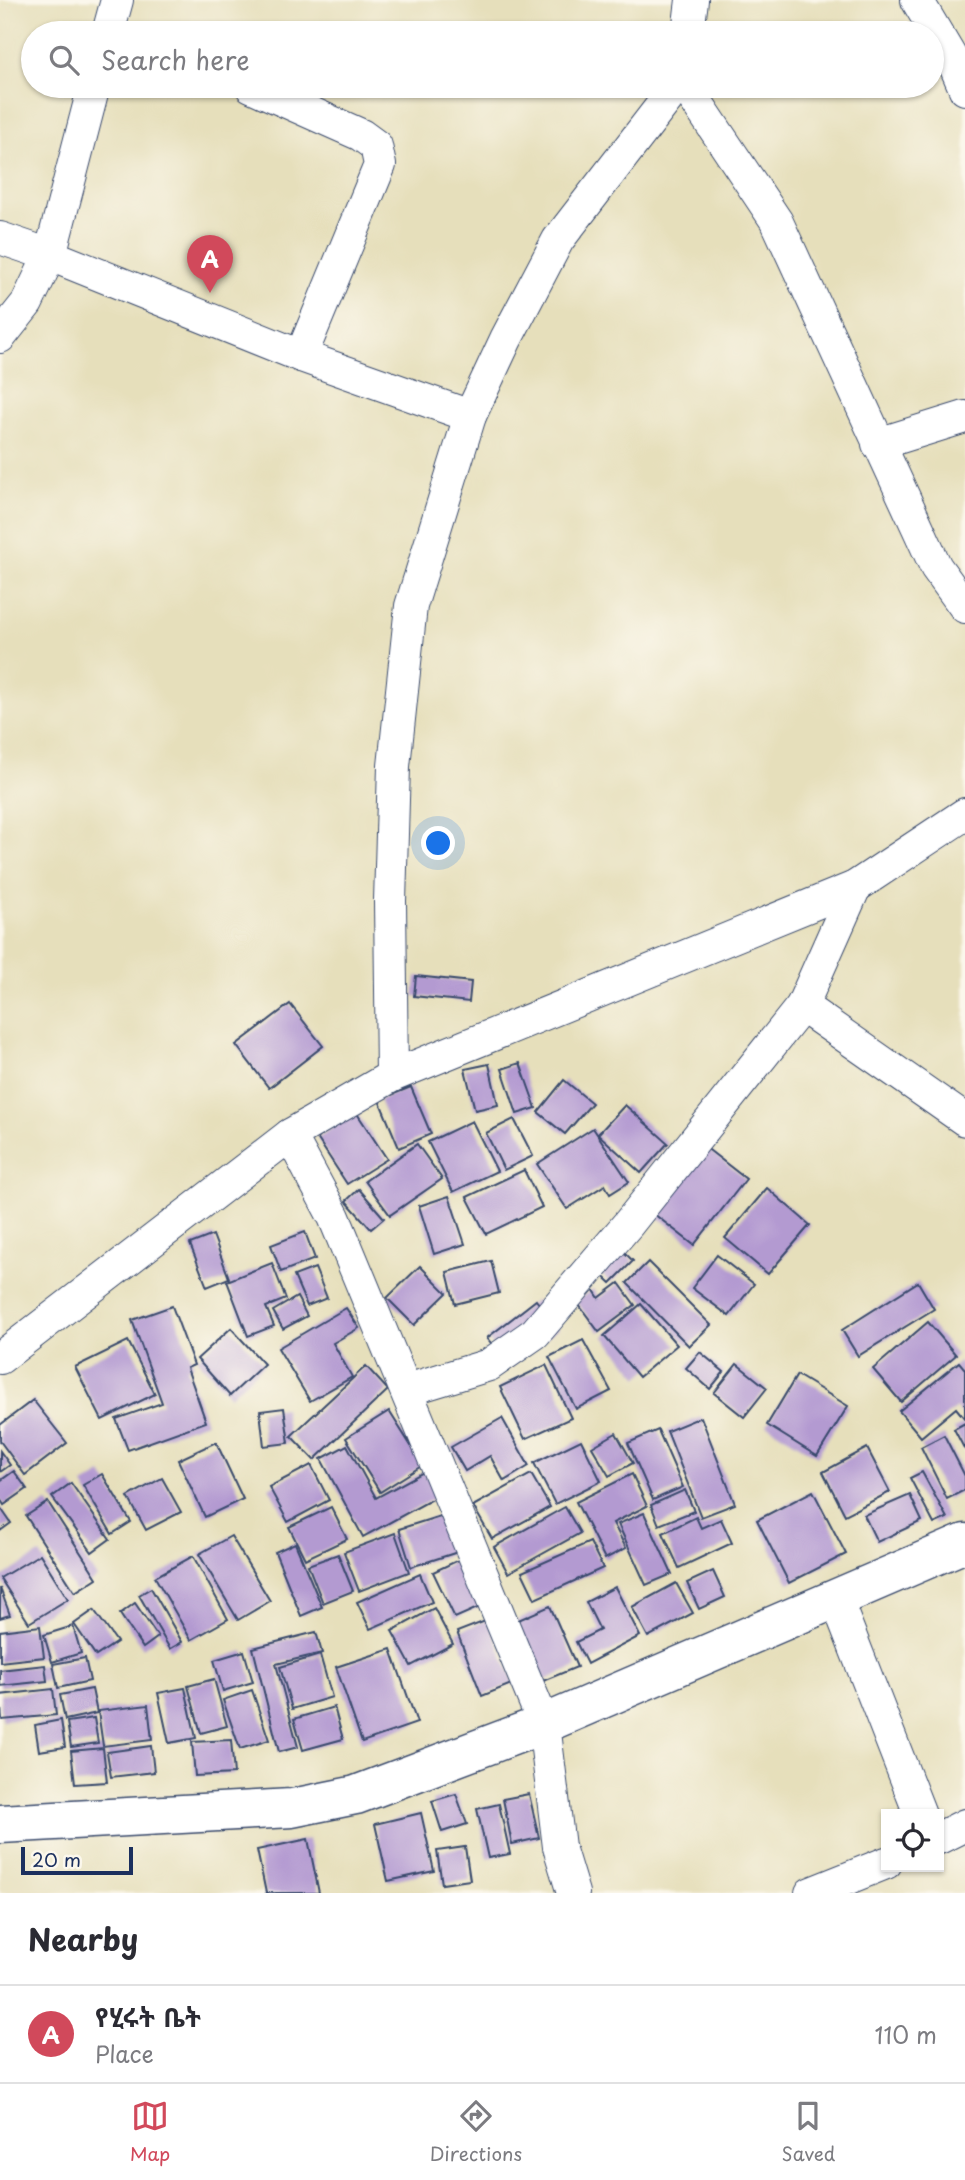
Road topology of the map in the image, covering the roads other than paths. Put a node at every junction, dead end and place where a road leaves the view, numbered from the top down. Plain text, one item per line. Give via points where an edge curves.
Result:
1 (692, 0) edge
2 (916, 0) edge
3 (689, 21) edge
4 (932, 21) edge
5 (944, 37) edge
6 (959, 57) edge
7 (965, 89) edge
8 (91, 98) edge
9 (278, 98) edge
10 (668, 98) edge
11 (694, 98) edge
12 (0, 238) edge
13 (50, 255) junction
14 (0, 337) edge
15 (301, 356) junction
16 (470, 416) junction
17 (965, 417) edge
18 (878, 444) junction
19 (965, 607) edge
20 (965, 814) edge
21 (855, 887) junction
22 (802, 1006) junction
23 (392, 1076) junction
24 (965, 1120) edge
25 (290, 1135) junction
26 (0, 1358) edge
27 (407, 1390) junction
28 (965, 1543) edge
29 (836, 1598) junction
30 (544, 1724) junction
31 (918, 1809) edge
32 (0, 1824) edge
33 (874, 1877) edge
34 (573, 1893) edge
35 (811, 1893) edge

1 - 3 street
2 - 4 street
5 - 6 street
6 - 7 street
8 - 13 street
9 - 15 street via 360,135 376,146 380,165
10 - 16 street via 558,240
11 - 18 street via 777,222
12 - 13 street
13 - 14 street via 27,303
13 - 15 street
15 - 16 street
16 - 23 street via 411,606 394,766
17 - 18 street
18 - 19 street via 936,567
20 - 21 street
21 - 22 street
21 - 23 street
22 - 24 street
22 - 27 street via 535,1333 489,1366
23 - 25 street
25 - 26 street
25 - 27 street via 334,1217
27 - 30 street
28 - 29 main road
29 - 30 main road
29 - 31 street
30 - 32 main road via 356,1795 292,1808
30 - 34 street via 559,1847
33 - 35 street

